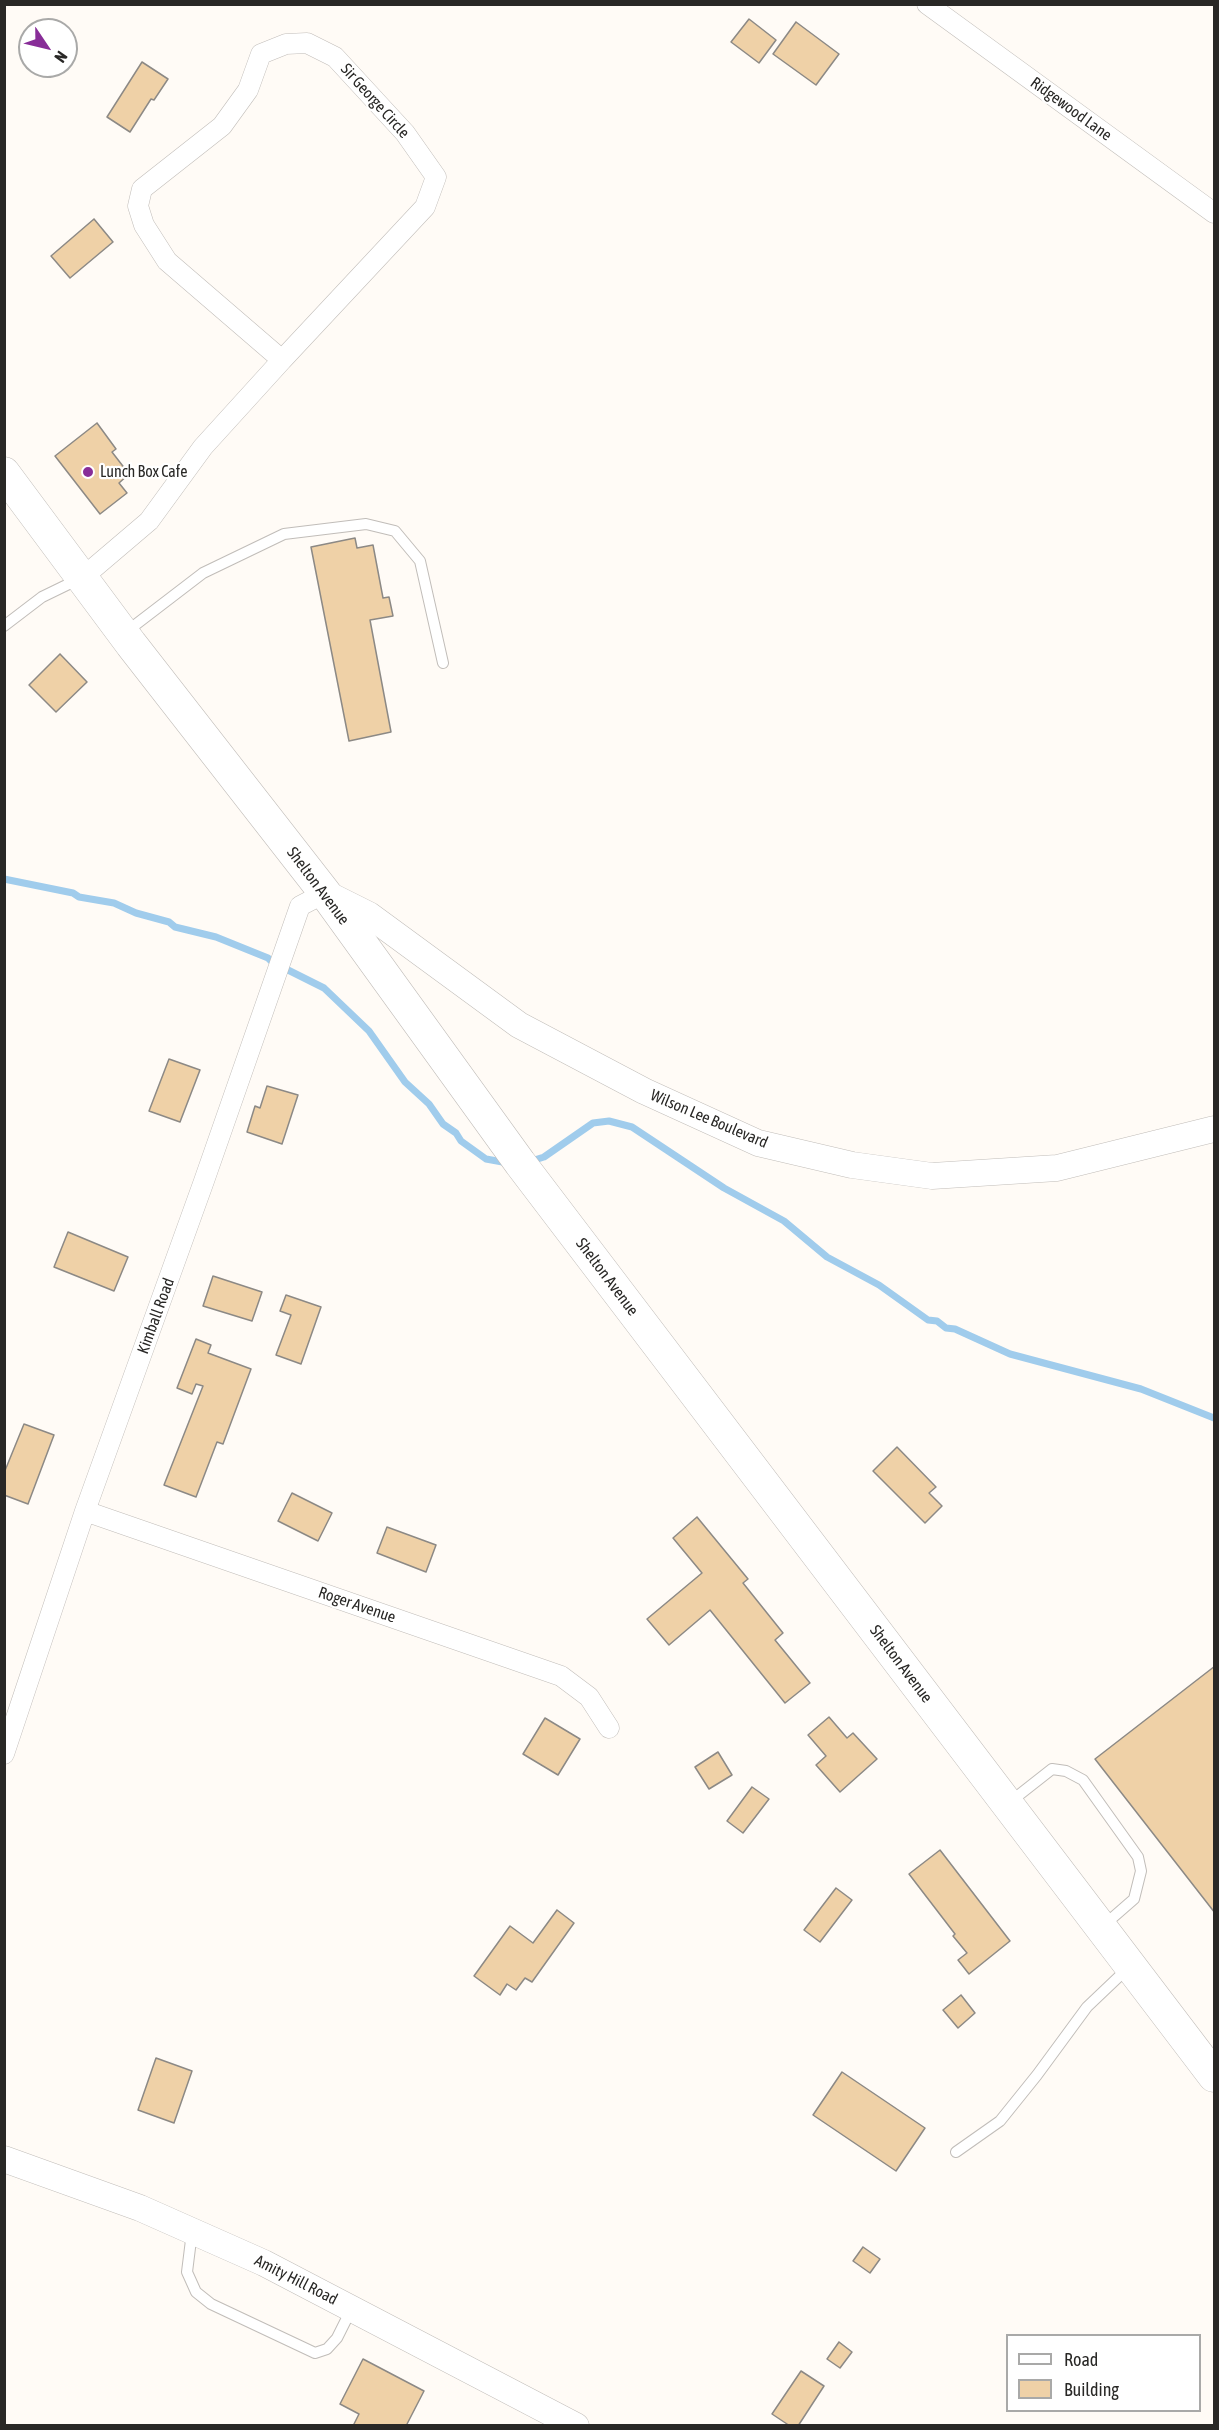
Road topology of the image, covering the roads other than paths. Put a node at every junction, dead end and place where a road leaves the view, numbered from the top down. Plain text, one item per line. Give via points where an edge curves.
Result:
1 (927, 4) edge
2 (1215, 213) edge
3 (282, 360) junction
4 (4, 473) edge
5 (82, 578) junction
6 (4, 626) edge
7 (123, 634) junction
8 (443, 663) dead end
9 (325, 892) junction
10 (1215, 1129) edge
11 (85, 1511) junction
12 (609, 1728) dead end
13 (4, 1754) edge
14 (1007, 1804) junction
15 (1101, 1927) junction
16 (1130, 1965) junction
17 (1215, 2076) edge
18 (956, 2152) dead end
19 (4, 2159) edge
20 (192, 2231) junction
21 (352, 2308) junction
22 (576, 2426) edge

1 - 2 street, Ridgewood Lane
3 - 3 street, Sir George Circle via 168,261 144,225 138,206 142,189 222,126 248,90 261,54 286,44 307,43 335,57 405,133 436,177 425,207
3 - 5 street, Sir George Circle via 203,447 149,520
4 - 5 main road, Shelton Avenue
5 - 6 lane via 42,597
5 - 7 main road, Shelton Avenue
7 - 8 lane via 203,573 284,534 366,524 395,531 420,561
7 - 9 main road, Shelton Avenue
9 - 10 street, Wilson Lee Boulevard via 369,915 519,1025 644,1091 758,1143 852,1165 932,1176 1057,1168
9 - 11 street, Kimball Road via 300,906
9 - 14 main road, Shelton Avenue via 520,1163
11 - 12 street, Roger Avenue via 561,1676 589,1696
11 - 13 street, Kimball Road
14 - 15 main road, Shelton Avenue
14 - 15 lane via 1052,1769 1083,1780 1138,1857 1141,1870 1134,1899
15 - 16 main road, Shelton Avenue
16 - 17 main road, Shelton Avenue
16 - 18 lane via 1087,2007 1000,2121
19 - 20 street, Amity Hill Road
20 - 21 street, Amity Hill Road
20 - 21 lane via 187,2272 196,2292 211,2304 315,2353 327,2349 337,2338
21 - 22 street, Amity Hill Road

